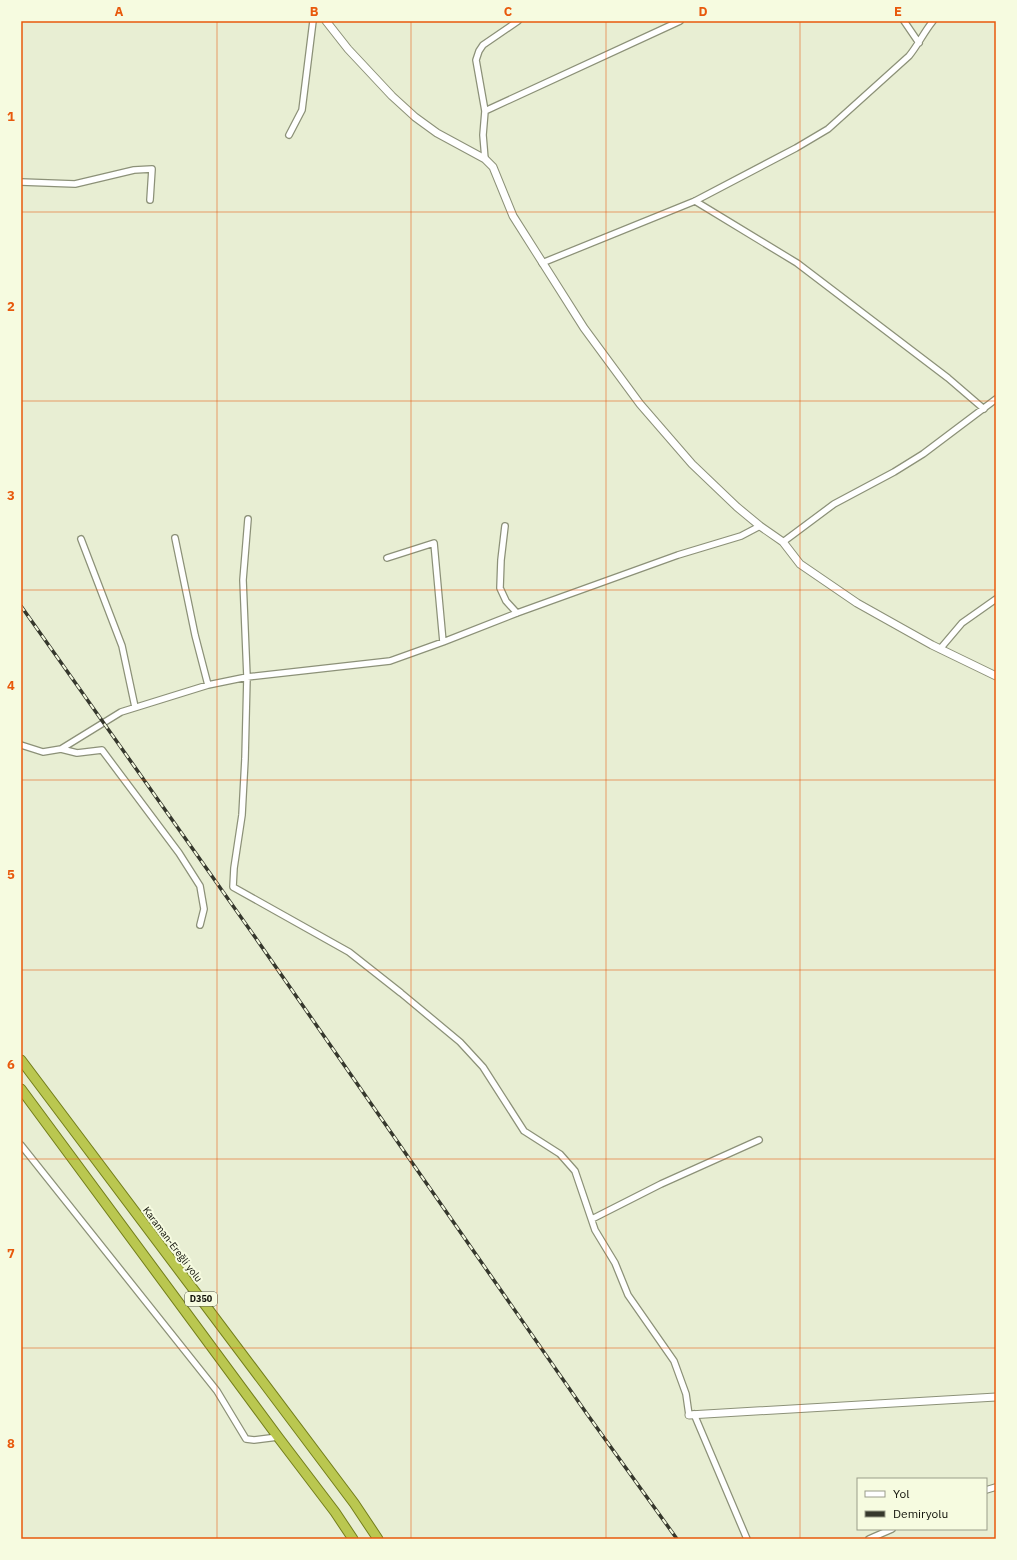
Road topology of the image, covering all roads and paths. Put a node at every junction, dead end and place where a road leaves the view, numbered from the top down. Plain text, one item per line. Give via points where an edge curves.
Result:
1 (313, 21) edge
2 (326, 21) edge
3 (518, 21) edge
4 (680, 21) edge
5 (904, 21) edge
6 (934, 21) edge
7 (919, 44) junction
8 (485, 111) junction
9 (289, 135) dead end
10 (484, 159) junction
11 (21, 182) edge
12 (150, 200) dead end
13 (695, 201) junction
14 (542, 264) junction
15 (996, 399) edge
16 (990, 405) junction
17 (984, 409) junction
18 (996, 409) edge
19 (248, 519) dead end
20 (505, 526) dead end
21 (760, 526) junction
22 (175, 538) dead end
23 (81, 539) dead end
24 (784, 542) junction
25 (387, 558) dead end
26 (996, 599) edge
27 (517, 613) junction
28 (443, 642) junction
29 (940, 649) junction
30 (247, 676) junction
31 (996, 676) edge
32 (208, 685) junction
33 (135, 707) junction
34 (21, 745) edge
35 (61, 749) junction
36 (200, 925) dead end
37 (21, 1060) edge
38 (21, 1089) edge
39 (759, 1140) dead end
40 (21, 1145) edge
41 (592, 1219) junction
42 (996, 1397) edge
43 (691, 1415) junction
44 (278, 1437) junction
45 (890, 1530) edge
46 (353, 1539) edge
47 (378, 1539) edge
48 (748, 1539) edge
49 (869, 1539) edge

1 - 9 street via 302,110
2 - 10 street via 348,49 415,117 437,133
3 - 8 street via 483,45 479,51 476,60
4 - 8 street
5 - 7 street
6 - 7 street via 925,31
7 - 13 street via 828,129
8 - 10 street
10 - 14 street via 493,167 513,216
11 - 12 street via 75,184 134,170 152,169
13 - 14 street
13 - 17 street via 797,263 948,378
14 - 21 street via 584,328 640,404 692,464
15 - 16 street
16 - 17 street
16 - 18 street
17 - 24 street via 923,454 834,504
19 - 30 street via 243,580
20 - 27 street via 500,588 506,601
21 - 24 street
21 - 27 street via 742,536 678,555
22 - 32 street
23 - 33 street via 122,646
24 - 29 street via 800,564 857,603
25 - 28 street via 434,543
26 - 29 street via 962,623
27 - 28 street
28 - 30 street via 390,660
29 - 31 street
30 - 32 street
30 - 41 street via 242,815 233,887 349,952 460,1042 483,1068 524,1131 560,1154 575,1171
32 - 33 street
33 - 35 street via 112,717
34 - 35 street via 43,752
35 - 36 street via 77,752 102,750 179,853 200,886 204,909
37 - 47 highway, Karaman-Ereğli yolu / D350 via 354,1503
38 - 44 highway, D350
39 - 41 street via 661,1184
40 - 44 street via 217,1391 246,1438 254,1440
41 - 43 street via 628,1295 674,1361
42 - 43 street
43 - 48 street
44 - 46 highway, D350
45 - 49 street

